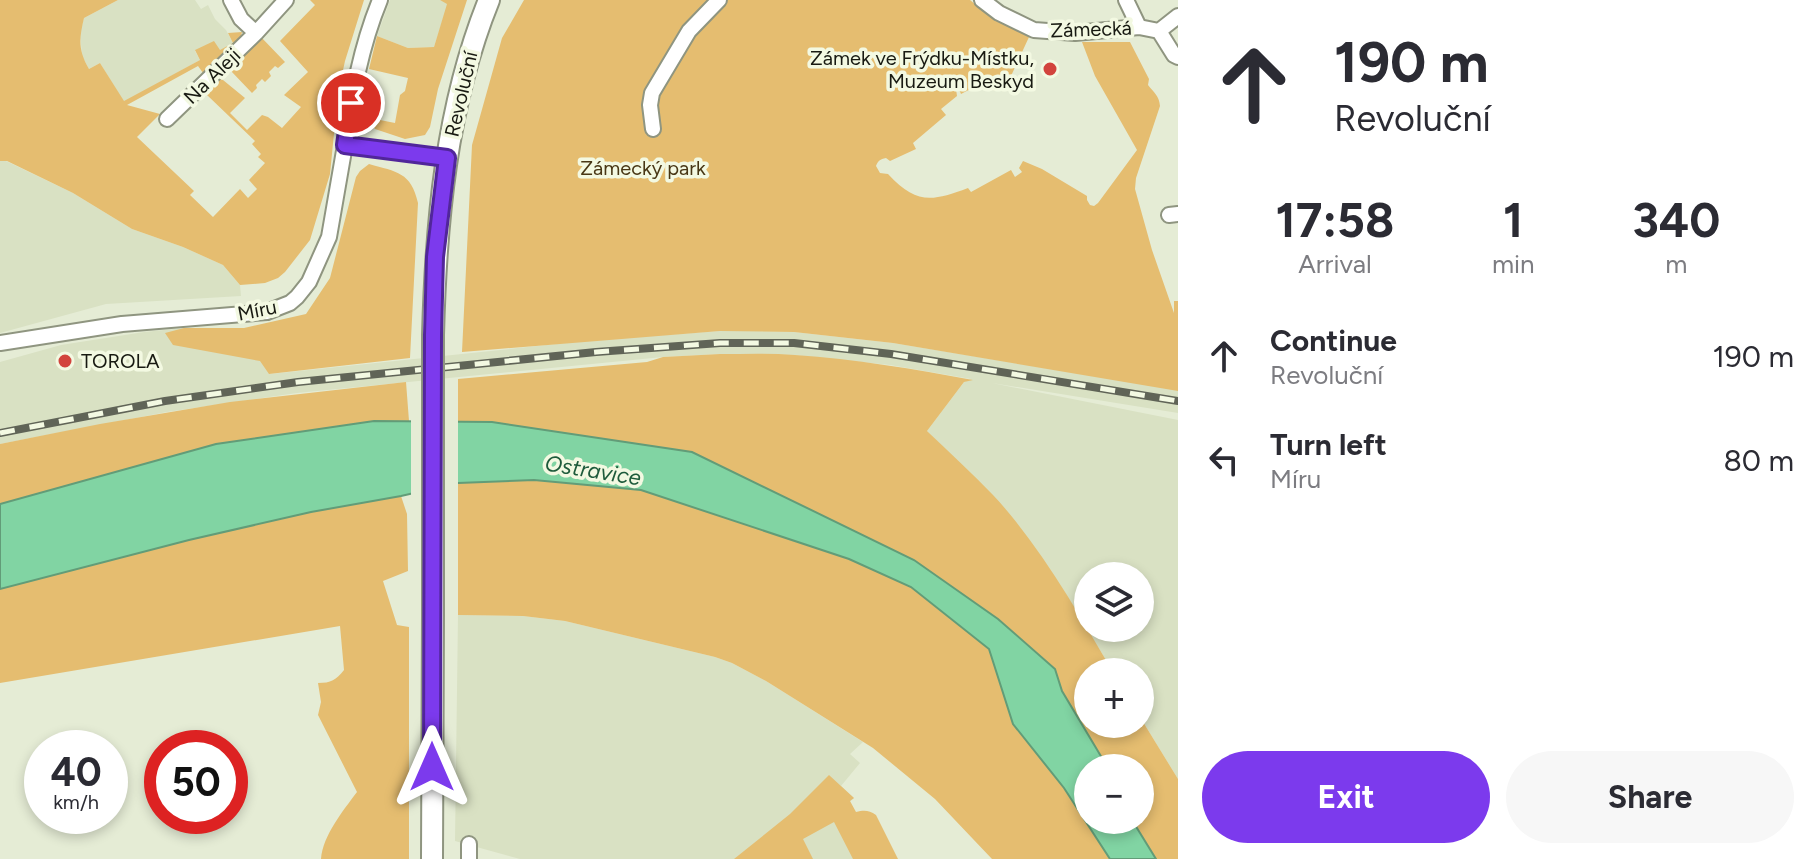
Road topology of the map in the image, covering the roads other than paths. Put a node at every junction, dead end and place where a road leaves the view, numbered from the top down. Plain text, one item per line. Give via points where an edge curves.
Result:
1 (231, 0) edge
2 (286, 0) edge
3 (380, 0) edge
4 (489, 0) edge
5 (719, 0) edge
6 (982, 0) edge
7 (1126, 0) edge
8 (1178, 16) edge
9 (1139, 27) junction
10 (1159, 31) junction
11 (256, 33) junction
12 (1178, 57) edge
13 (167, 119) dead end
14 (653, 129) dead end
15 (345, 145) junction
16 (447, 158) junction
17 (0, 343) edge
18 (432, 859) edge

1 - 11 street, Na Aleji
2 - 11 street, Na Aleji
3 - 15 street via 369,25
4 - 16 main road, Revoluční via 455,112
5 - 14 street via 689,31 652,93
6 - 9 street, Zámecká via 1034,30 1075,33
7 - 9 street
8 - 10 street
9 - 10 street, Zámecká
10 - 12 street
11 - 13 street, Na Aleji
15 - 16 street
15 - 17 street, Míru via 329,237 309,282 290,303 267,312 122,324
16 - 18 main road, Revoluční, bridge via 435,257 433,335

